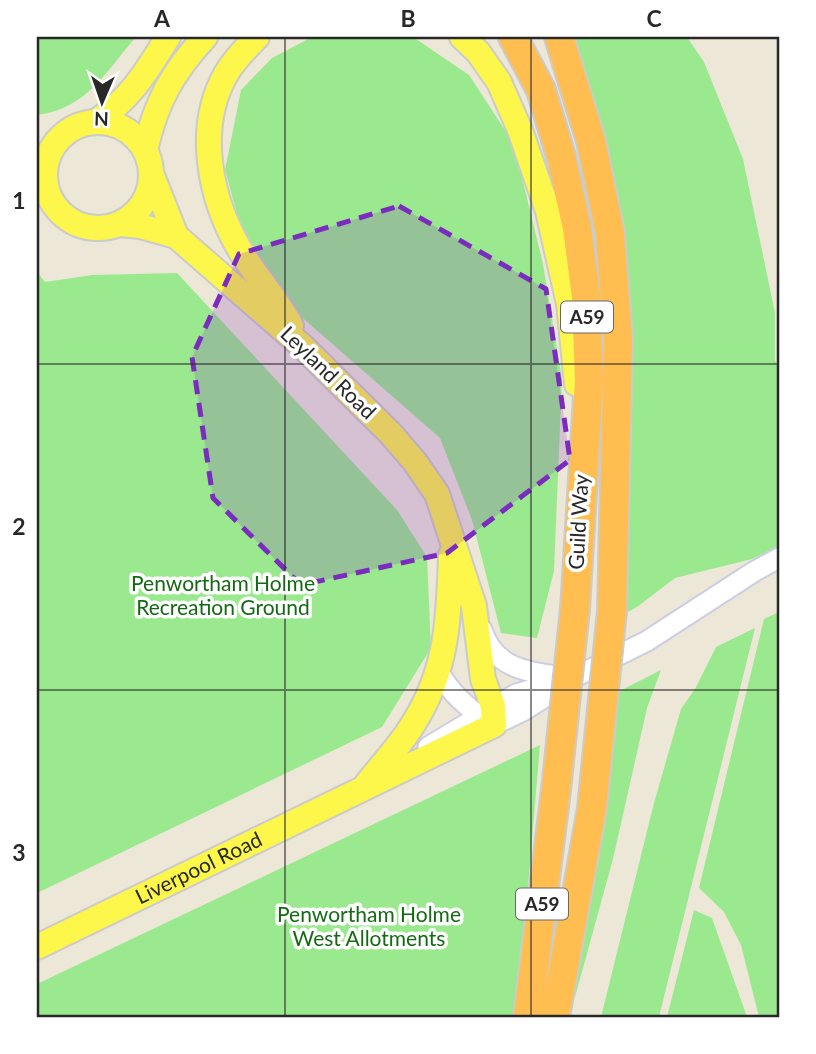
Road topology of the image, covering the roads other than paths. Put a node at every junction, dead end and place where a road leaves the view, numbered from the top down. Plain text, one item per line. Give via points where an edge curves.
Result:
1 (168, 37) edge
2 (205, 37) edge
3 (257, 37) edge
4 (462, 37) edge
5 (513, 37) edge
6 (559, 37) edge
7 (97, 121) junction
8 (68, 130) junction
9 (37, 132) edge
10 (148, 161) junction
11 (41, 179) edge
12 (120, 223) junction
13 (176, 236) junction
14 (302, 346) junction
15 (583, 444) junction
16 (451, 533) junction
17 (779, 558) edge
18 (474, 606) junction
19 (439, 670) junction
20 (573, 678) junction
21 (488, 716) junction
22 (362, 790) junction
23 (37, 947) edge
24 (528, 1017) edge
25 (555, 1017) edge

1 - 7 main road via 134,90
2 - 10 main road via 166,87 152,121
3 - 14 main road via 232,66 217,94 209,127 213,181 239,250
4 - 15 main road via 499,82 548,211 569,304
5 - 15 highway, Guild Way / A59 via 541,89 577,228 586,297 589,381
6 - 25 highway, Guild Way / A59, bridge via 591,141 610,233 618,339 612,611 592,808
7 - 8 main road
7 - 10 main road via 112,123 137,138
8 - 9 main road
8 - 11 main road via 48,154
10 - 12 main road via 146,197 131,217
10 - 13 main road, Leyland Road
11 - 12 main road via 55,207 73,222 96,228
12 - 13 main road, Leyland Road
13 - 14 main road, Leyland Road
14 - 16 main road, Leyland Road via 415,462 437,494
15 - 24 highway, Guild Way / A59, bridge via 575,609
16 - 18 main road, Leyland Road
16 - 19 main road, Leyland Road via 448,627
17 - 20 street, Liverpool Road via 647,641
18 - 20 street via 494,654 515,667
18 - 21 main road, Leyland Road
19 - 21 street via 446,685
19 - 22 main road, Leyland Road via 415,723
20 - 21 street, Liverpool Road via 516,694
21 - 22 main road, Liverpool Road
22 - 23 main road, Liverpool Road

